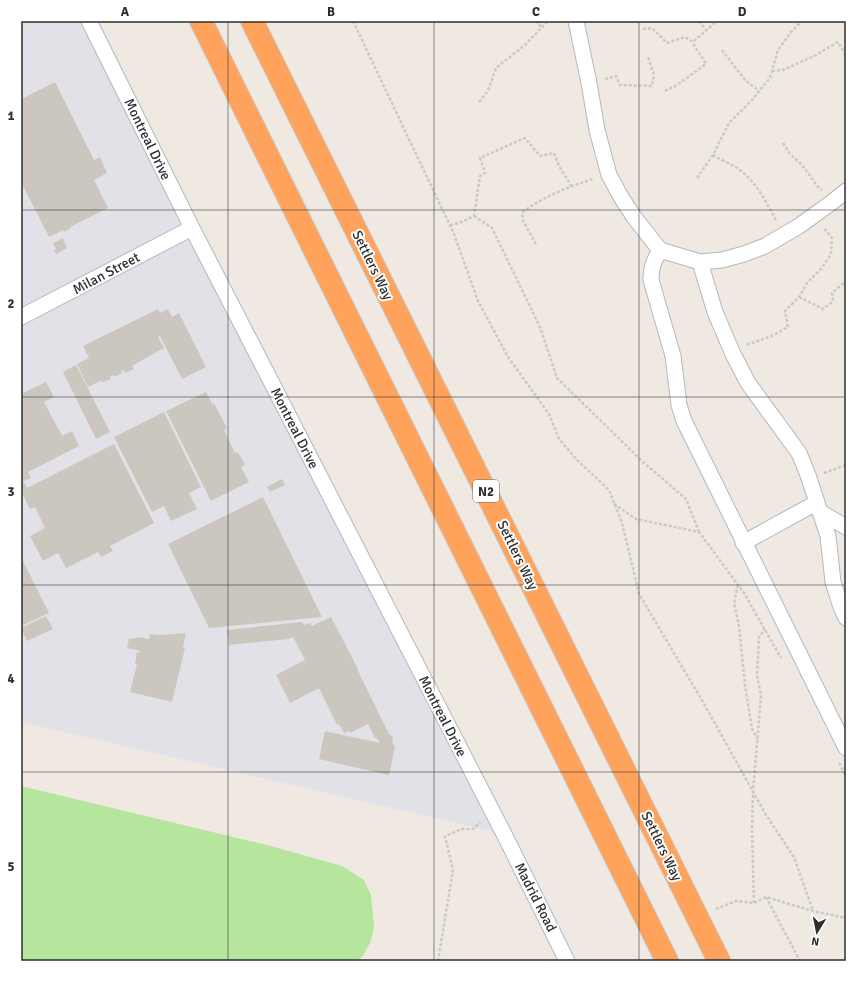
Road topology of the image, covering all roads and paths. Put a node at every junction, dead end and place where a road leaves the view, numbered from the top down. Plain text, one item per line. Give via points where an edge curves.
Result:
1 (89, 21) edge
2 (201, 21) edge
3 (252, 21) edge
4 (353, 21) edge
5 (535, 21) edge
6 (548, 21) edge
7 (576, 21) edge
8 (699, 21) edge
9 (717, 21) edge
10 (802, 21) edge
11 (542, 27) junction
12 (642, 29) dead end
13 (706, 30) junction
14 (693, 42) junction
15 (722, 50) dead end
16 (846, 56) edge
17 (648, 57) dead end
18 (772, 71) junction
19 (589, 83) junction
20 (665, 91) dead end
21 (759, 91) junction
22 (479, 102) dead end
23 (783, 143) dead end
24 (713, 155) junction
25 (609, 175) junction
26 (697, 178) dead end
27 (572, 187) junction
28 (846, 191) edge
29 (831, 203) junction
30 (815, 215) junction
31 (474, 216) junction
32 (450, 225) junction
33 (192, 228) junction
34 (785, 234) junction
35 (536, 244) dead end
36 (660, 250) junction
37 (700, 262) junction
38 (846, 282) edge
39 (799, 297) junction
40 (21, 317) edge
41 (732, 354) junction
42 (846, 465) edge
43 (808, 476) junction
44 (614, 503) junction
45 (818, 507) junction
46 (846, 527) edge
47 (699, 532) junction
48 (743, 543) junction
49 (738, 585) junction
50 (846, 618) edge
51 (765, 629) junction
52 (784, 663) dead end
53 (758, 738) junction
54 (846, 748) edge
55 (838, 761) dead end
56 (846, 777) edge
57 (753, 792) junction
58 (492, 812) junction
59 (504, 834) joint
60 (766, 897) junction
61 (754, 903) junction
62 (716, 908) dead end
63 (813, 911) junction
64 (846, 918) edge
65 (438, 961) edge
66 (567, 961) edge
67 (667, 961) edge
68 (720, 961) edge
69 (800, 961) edge

1 - 33 street, Montreal Drive
2 - 67 highway
3 - 68 highway, Settlers Way / N2
4 - 32 path
5 - 11 path
6 - 11 path
7 - 19 street
8 - 13 path
9 - 13 path
10 - 18 path via 778,50
11 - 22 path via 525,45 496,68 488,92
12 - 14 path via 652,28 667,43 685,37
13 - 14 path
14 - 20 path via 706,64
15 - 21 path via 745,80
16 - 18 path via 838,42 783,70
17 - 19 path via 654,75 652,86 620,85 616,76
18 - 21 path via 770,78
19 - 25 street via 597,130
21 - 24 path via 729,123
23 - 29 path via 818,187 825,192
24 - 26 path
24 - 34 path via 740,170 751,180 761,192
25 - 27 path
25 - 36 street via 634,217
27 - 31 path via 554,154 540,156 525,138 480,158 485,173 480,176
27 - 35 path via 548,196 523,212 522,219
28 - 29 street
29 - 30 street
30 - 34 street
30 - 39 path via 832,238 831,254 822,268 806,283
31 - 32 path
31 - 47 path via 492,228 540,327 557,378 643,462 686,499
32 - 44 path via 478,301 508,357 549,414 559,439 609,490
33 - 40 street, Milan Street
33 - 58 street, Montreal Drive
34 - 37 street via 765,246 744,254
36 - 37 street
36 - 48 street via 652,266 651,280 673,356 681,413
37 - 41 street via 715,312
38 - 39 path via 832,293 833,301 823,309
39 - 41 path via 785,311 788,327
41 - 43 street via 748,384 799,453
42 - 43 path via 823,474
43 - 45 street
44 - 47 path via 636,519
44 - 57 path via 622,523 639,594 686,671
45 - 46 street
45 - 48 street
45 - 50 street via 828,536 833,582
47 - 49 path
48 - 54 street
49 - 51 path
49 - 53 path via 734,603 752,729
51 - 52 path
51 - 53 path via 759,637 757,674 761,696
53 - 57 path
55 - 56 path
57 - 61 path
57 - 63 path via 794,857
58 - 59 street, Montreal Drive
58 - 65 path via 481,818 473,829 462,829 445,836 453,870
59 - 66 street, Madrid Road
60 - 61 path
60 - 63 path
60 - 69 path
61 - 62 path via 736,901
63 - 64 path

